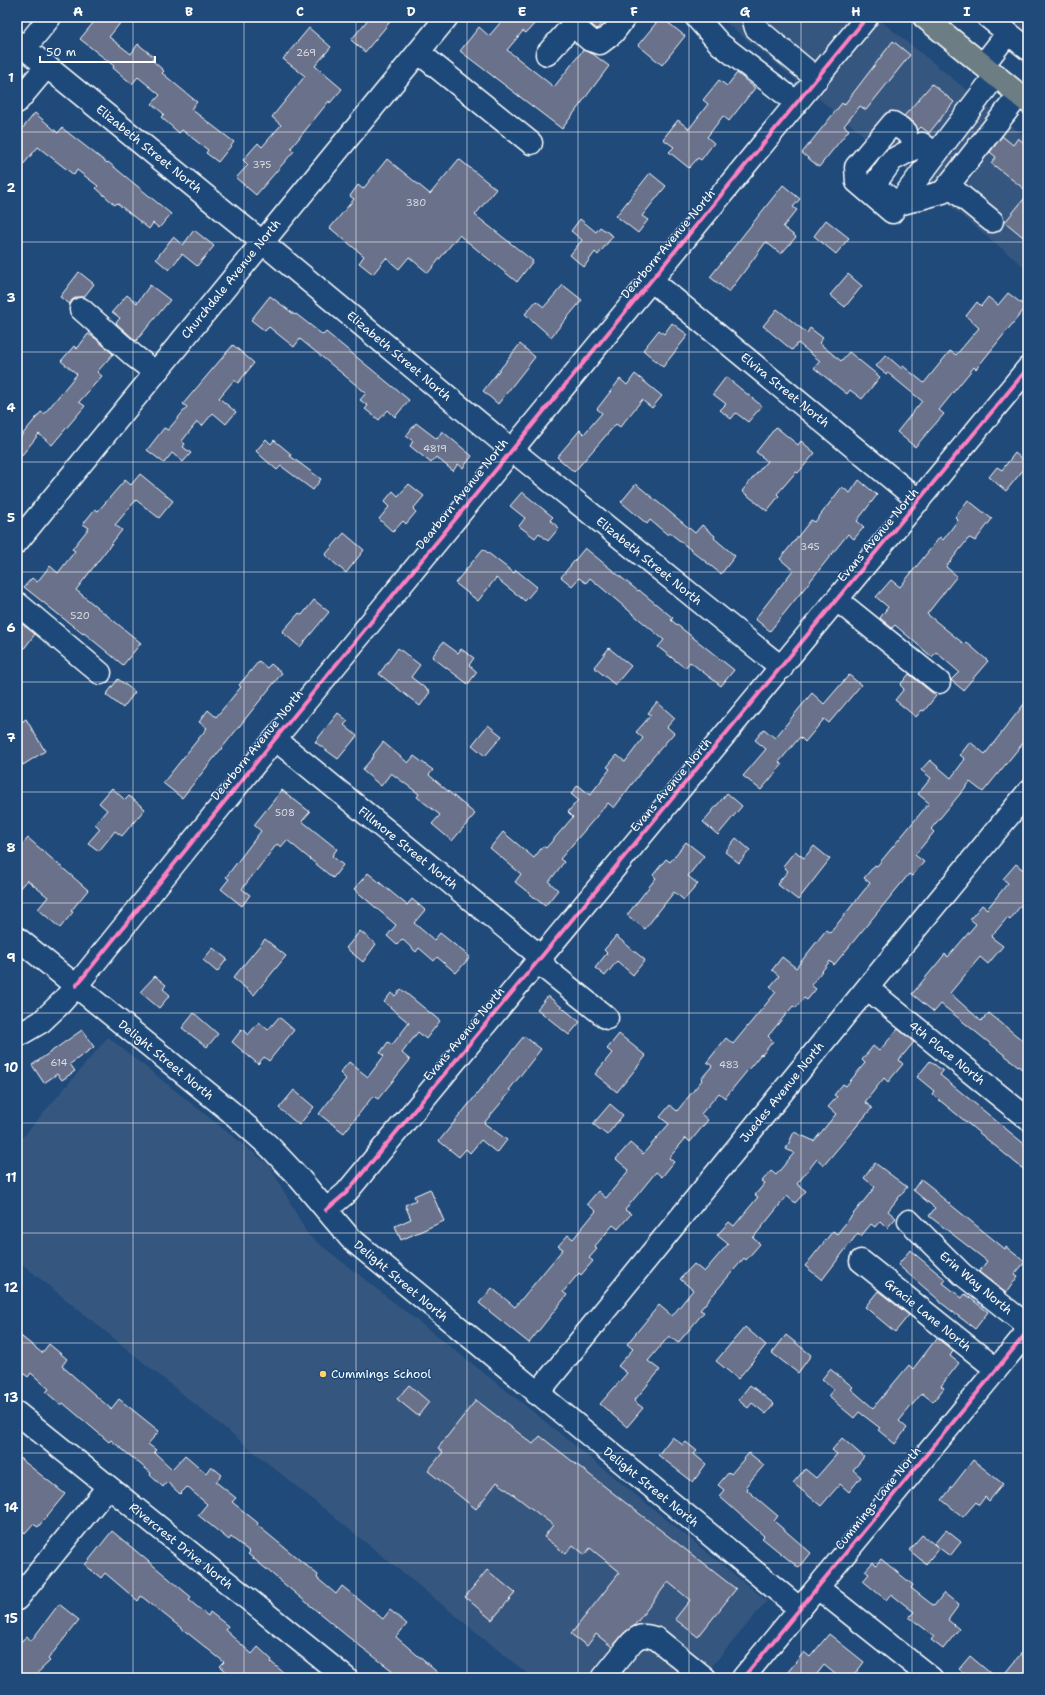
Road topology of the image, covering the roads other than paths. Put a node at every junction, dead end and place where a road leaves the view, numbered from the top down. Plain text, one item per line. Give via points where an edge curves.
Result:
1 (50, 17) edge
2 (447, 17) edge
3 (625, 17) edge
4 (696, 17) edge
5 (753, 17) edge
6 (867, 17) edge
7 (924, 17) edge
8 (988, 17) edge
9 (1008, 33) junction
10 (21, 45) edge
11 (1028, 49) edge
12 (418, 52) junction
13 (547, 54) dead end
14 (47, 66) junction
15 (989, 70) junction
16 (817, 80) junction
17 (1024, 98) edge
18 (17, 102) edge
19 (797, 103) junction
20 (918, 142) junction
21 (530, 143) dead end
22 (949, 186) junction
23 (896, 205) junction
24 (992, 222) dead end
25 (262, 242) junction
26 (651, 280) junction
27 (81, 309) dead end
28 (1028, 368) edge
29 (155, 372) junction
30 (512, 450) junction
31 (919, 501) junction
32 (19, 536) edge
33 (838, 600) junction
34 (17, 603) edge
35 (782, 668) junction
36 (100, 673) dead end
37 (939, 682) dead end
38 (275, 739) junction
39 (1028, 792) edge
40 (17, 938) edge
41 (541, 957) junction
42 (76, 986) junction
43 (867, 988) junction
44 (607, 1018) dead end
45 (17, 1036) edge
46 (1028, 1119) edge
47 (326, 1210) junction
48 (908, 1221) dead end
49 (861, 1261) dead end
50 (1028, 1326) edge
51 (1028, 1330) edge
52 (996, 1369) junction
53 (537, 1394) junction
54 (17, 1413) edge
55 (108, 1487) junction
56 (818, 1588) junction
57 (17, 1599) edge
58 (800, 1609) junction
59 (346, 1678) edge
60 (602, 1678) edge
61 (705, 1678) edge
62 (743, 1678) edge
63 (930, 1678) edge

1 - 10 street
2 - 12 street, Churchdale Avenue North
3 - 13 street via 613,33 600,43 590,40 571,27
4 - 19 street via 720,44
5 - 16 street via 756,28
6 - 16 street, Dearborn Avenue North
7 - 15 main road
8 - 9 street
9 - 11 street
9 - 15 street
10 - 14 street, Elizabeth Street North
12 - 21 street
12 - 25 street, Churchdale Avenue North
14 - 18 street
14 - 25 street, Elizabeth Street North
15 - 17 main road
15 - 20 street
16 - 19 street, Dearborn Avenue North
17 - 22 street
19 - 26 street, Dearborn Avenue North
20 - 23 street
20 - 23 street via 892,160 874,185
20 - 23 street via 893,123 856,167 857,182 892,212
22 - 23 street via 943,192
22 - 24 street
25 - 29 street, Churchdale Avenue North
25 - 30 street, Elizabeth Street North
26 - 30 street, Dearborn Avenue North
26 - 31 street, Elvira Street North
27 - 29 street
28 - 31 street, Evans Avenue North
29 - 32 street, Churchdale Avenue North
30 - 35 street, Elizabeth Street North
30 - 38 street, Dearborn Avenue North
31 - 33 street, Evans Avenue North
33 - 35 street, Evans Avenue North
33 - 37 street
34 - 36 street
35 - 41 street, Evans Avenue North
38 - 41 street, Fillmore Street North
38 - 42 street, Dearborn Avenue North
39 - 43 street, Juedes Avenue North
40 - 42 street, Delight Street North
41 - 44 street, Fillmore Street North via 546,969
41 - 47 street, Evans Avenue North via 346,1193
42 - 45 street, Dearborn Avenue North via 41,1022
42 - 47 street, Delight Street North via 231,1112 270,1147
43 - 46 street, 4th Place North
43 - 53 street, Juedes Avenue North
47 - 53 street, Delight Street North via 350,1238
48 - 50 street, Erin Way North via 962,1274
49 - 52 street, Gracie Lane North
51 - 52 street, Cummings Lane North
52 - 56 street, Cummings Lane North
53 - 58 street, Delight Street North
54 - 55 street, Rivercrest Drive North
55 - 57 street
55 - 59 street, Rivercrest Drive North
56 - 58 street, Cummings Lane North
56 - 63 street
58 - 62 street, Cummings Lane North
60 - 61 street via 637,1637 650,1636

